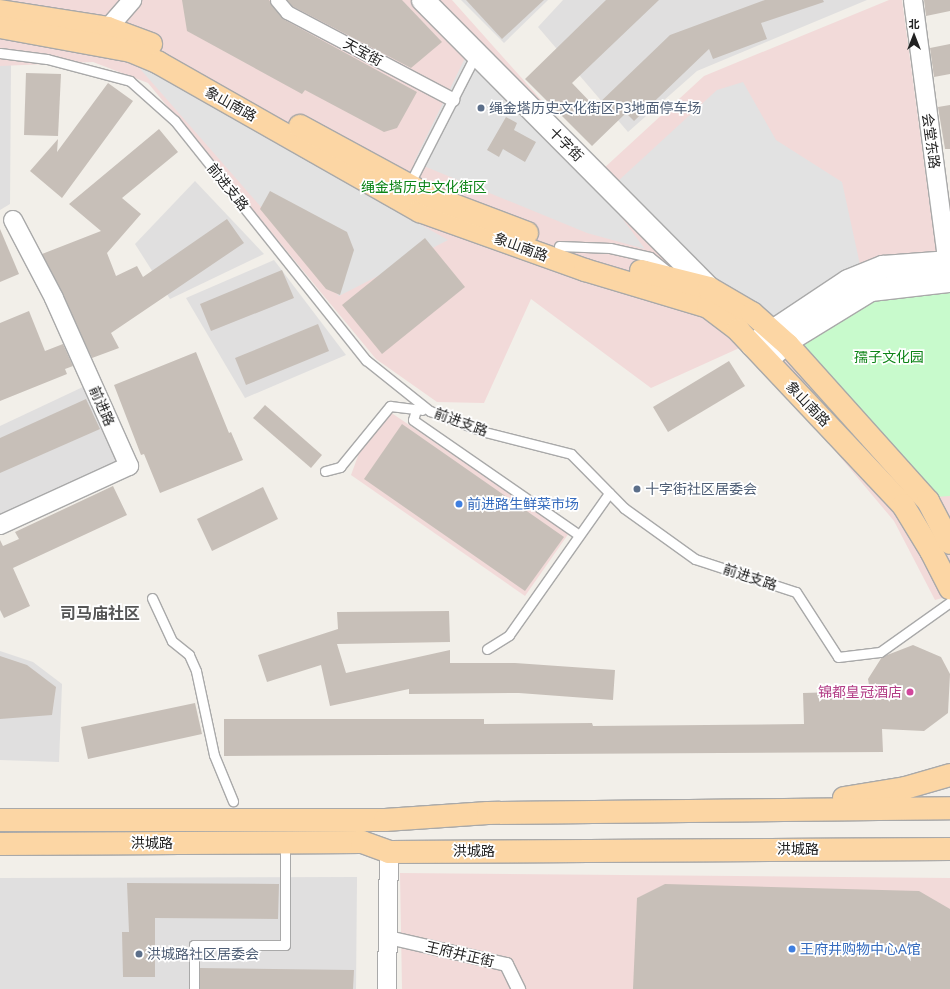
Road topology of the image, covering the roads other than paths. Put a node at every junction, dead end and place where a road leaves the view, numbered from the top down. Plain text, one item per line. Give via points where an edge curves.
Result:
1 (132, 0) edge
2 (277, 0) edge
3 (423, 0) edge
4 (912, 0) edge
5 (0, 11) edge
6 (0, 27) edge
7 (108, 28) junction
8 (0, 53) edge
9 (476, 54) junction
10 (452, 99) junction
11 (408, 185) junction
12 (13, 220) dead end
13 (949, 272) edge
14 (709, 288) junction
15 (778, 337) junction
16 (759, 353) junction
17 (416, 410) junction
18 (430, 411) junction
19 (325, 471) dead end
20 (609, 493) junction
21 (0, 525) edge
22 (580, 535) junction
23 (950, 543) edge
24 (950, 588) edge
25 (152, 598) dead end
26 (950, 602) edge
27 (487, 649) dead end
28 (950, 775) edge
29 (233, 801) dead end
30 (950, 808) edge
31 (776, 810) junction
32 (0, 820) edge
33 (285, 843) junction
34 (0, 844) edge
35 (950, 849) edge
36 (389, 852) junction
37 (388, 937) junction
38 (194, 989) edge
39 (388, 989) edge
40 (518, 989) edge

1 - 7 street
2 - 10 street, 天宝街 via 287,12
3 - 9 street, 十字街
4 - 13 street, 会堂东路
5 - 7 main road, 象山南路
6 - 16 main road, 象山南路 via 131,51 159,63 420,211 585,270 708,307 738,330
7 - 11 main road, 象山南路 via 149,43
8 - 18 lane, 前进支路 via 47,59 130,81 175,121 366,360
9 - 10 lane
9 - 14 street, 十字街
10 - 11 lane
11 - 14 main road, 象山南路 via 427,195 588,257
12 - 21 street, 前进路 via 54,298 129,466
13 - 15 street via 872,290
14 - 15 main road, 象山南路 via 752,313
15 - 16 street
15 - 23 main road, 象山南路 via 928,501
16 - 24 main road, 象山南路 via 903,505
17 - 18 lane
17 - 19 lane via 390,406 340,467
17 - 22 lane via 413,420
18 - 20 lane, 前进支路 via 485,432 571,454
20 - 22 lane
20 - 26 lane, 前进支路 via 624,508 695,559 796,592 838,657 880,652
22 - 27 lane via 509,635
25 - 29 lane via 172,641 189,655 196,671 214,755
28 - 31 main road via 905,788
30 - 31 main road, 洪城路
31 - 32 main road, 洪城路 via 488,813 385,820
33 - 34 main road, 洪城路
33 - 36 main road, 洪城路 via 362,842
33 - 38 lane via 285,945 194,945
35 - 36 main road, 洪城路
36 - 37 street
37 - 39 street
37 - 40 street, 王府井正街 via 506,964

